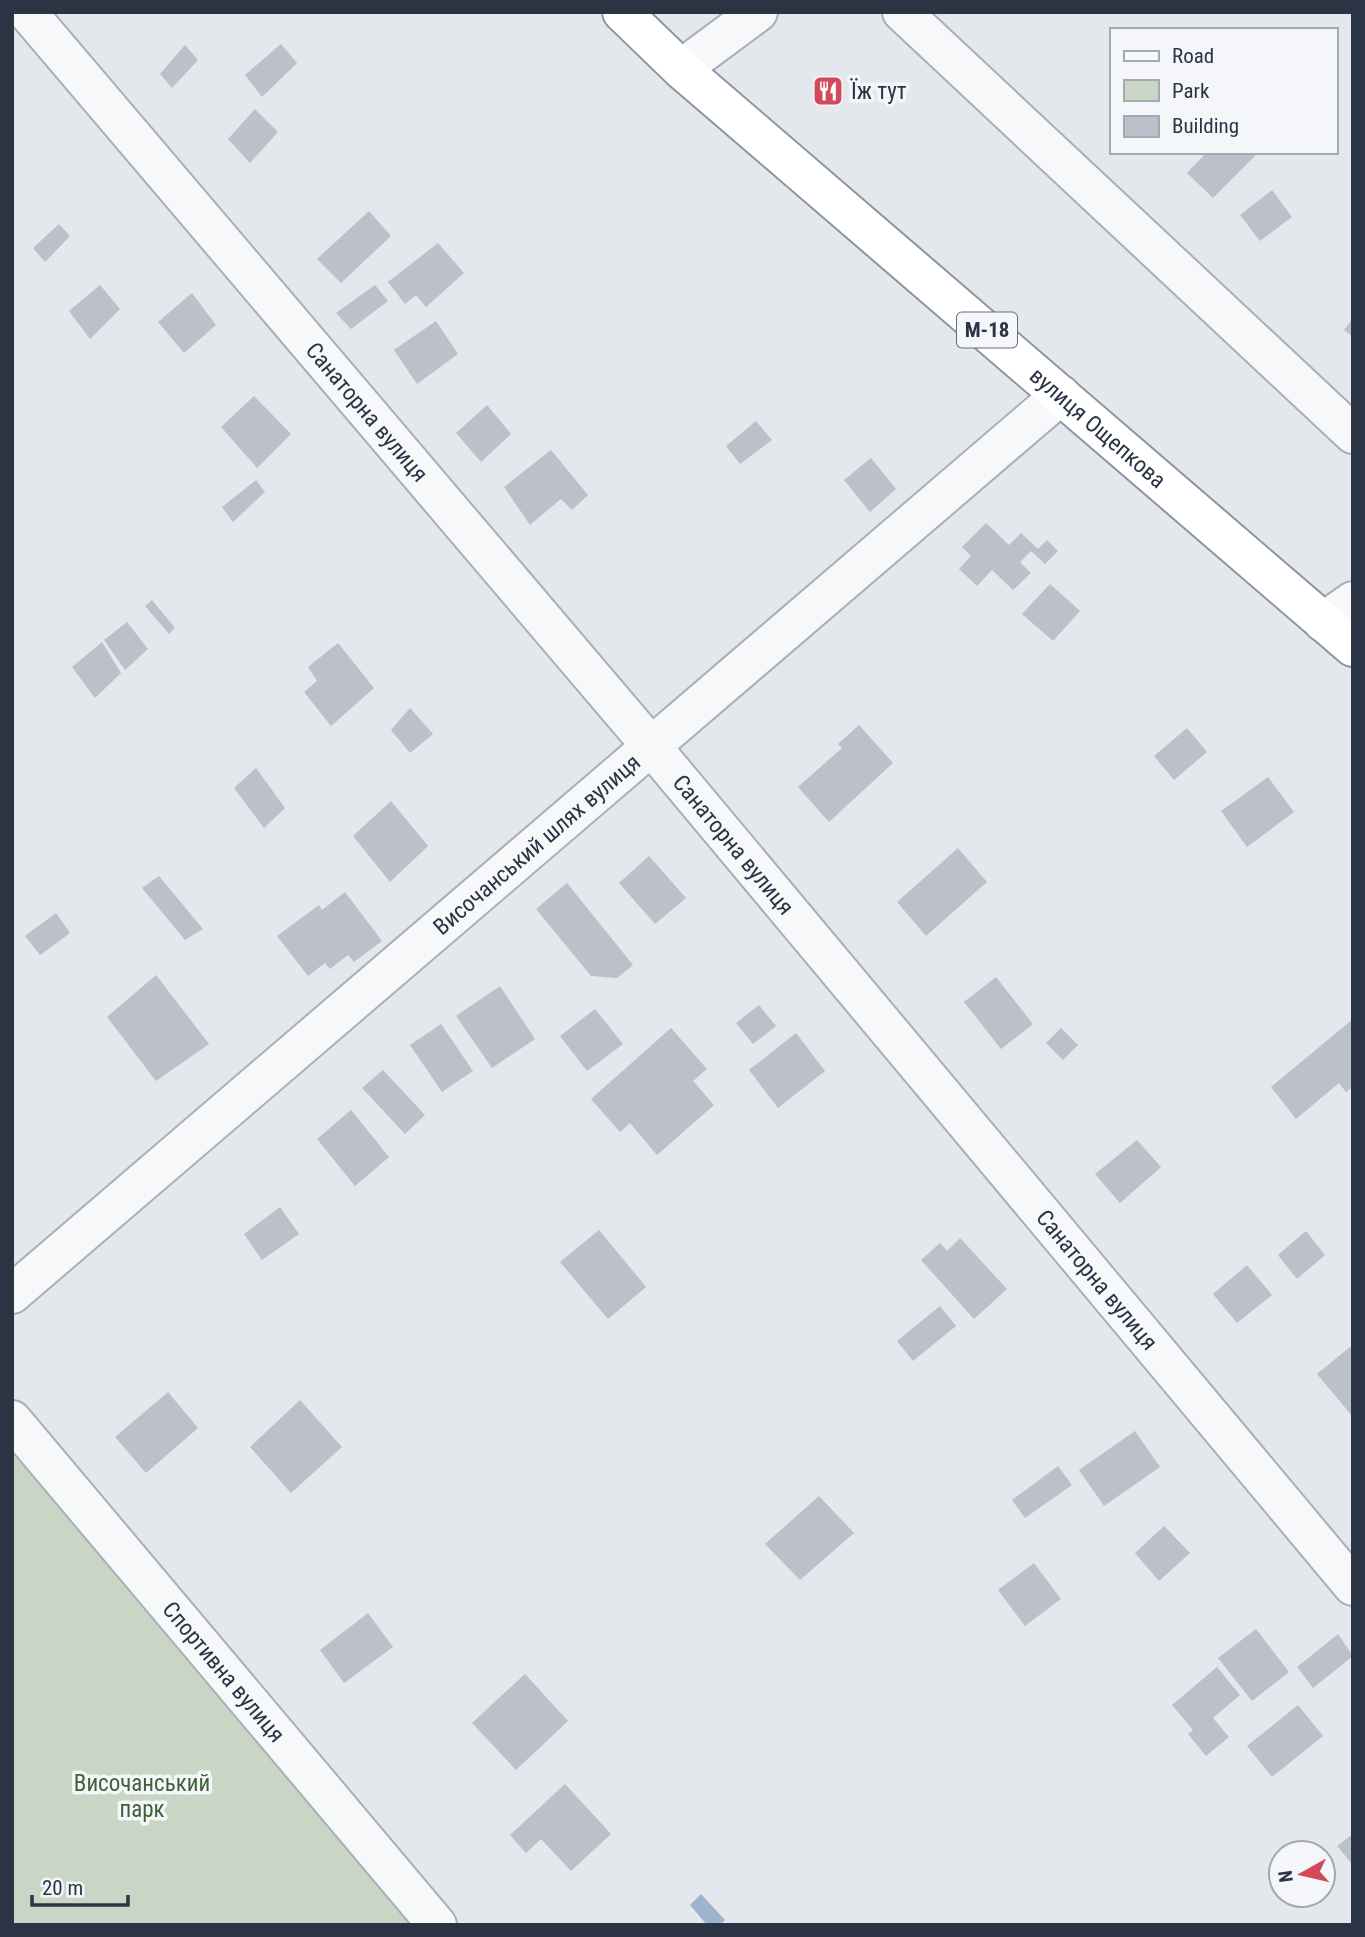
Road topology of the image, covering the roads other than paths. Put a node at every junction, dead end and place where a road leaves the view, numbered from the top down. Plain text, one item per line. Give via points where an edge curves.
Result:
1 (27, 12) edge
2 (622, 12) edge
3 (758, 12) edge
4 (902, 12) edge
5 (681, 69) junction
6 (1060, 395) junction
7 (1353, 434) edge
8 (1338, 611) edge
9 (1353, 647) edge
10 (651, 746) junction
11 (12, 1294) edge
12 (12, 1420) edge
13 (1353, 1586) edge
14 (437, 1925) edge

1 - 10 street, Санаторна вулиця
2 - 5 highway, вулиця Ощепкова / М-18
3 - 5 street
4 - 7 street
5 - 6 highway, вулиця Ощепкова / М-18
6 - 8 highway, вулиця Ощепкова / М-18
6 - 10 street, Височанський шлях вулиця
8 - 9 highway, вулиця Ощепкова / М-18
10 - 11 street, Височанський шлях вулиця
10 - 13 street, Санаторна вулиця
12 - 14 street, Спортивна вулиця

